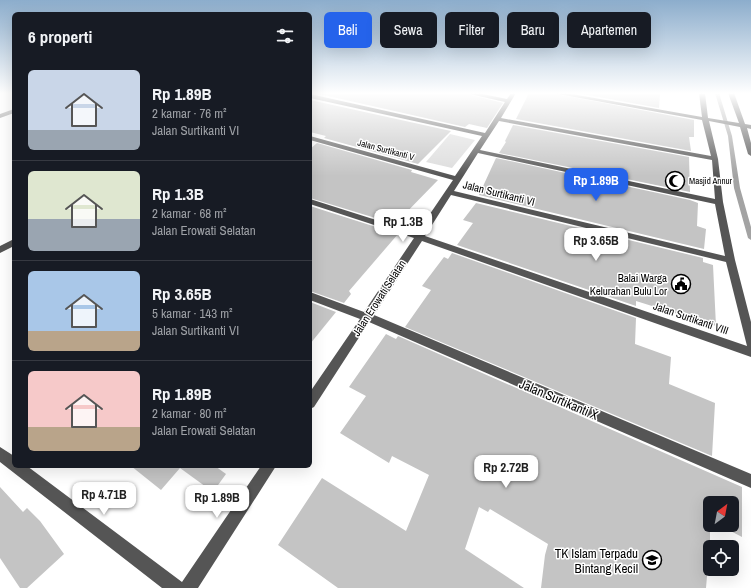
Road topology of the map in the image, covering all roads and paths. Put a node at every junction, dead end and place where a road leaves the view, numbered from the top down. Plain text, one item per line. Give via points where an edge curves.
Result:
1 (420, 120) edge
2 (496, 120) edge
3 (505, 120) edge
4 (709, 120) edge
5 (712, 120) edge
6 (739, 120) edge
7 (740, 125) junction
8 (751, 127) edge
9 (486, 135) junction
10 (312, 139) edge
11 (476, 151) junction
12 (751, 154) edge
13 (715, 159) junction
14 (458, 178) junction
15 (449, 192) junction
16 (312, 201) edge
17 (719, 202) junction
18 (420, 237) junction
19 (12, 243) edge
20 (0, 250) edge
21 (730, 260) junction
22 (312, 297) edge
23 (367, 317) junction
24 (751, 343) edge
25 (751, 352) edge
26 (312, 400) edge
27 (0, 454) edge
28 (12, 463) edge
29 (19, 468) edge
30 (267, 468) edge
31 (751, 481) edge
32 (176, 588) edge
33 (188, 588) edge

1 - 9 street
2 - 9 street, Jalan Erowati Selatan
3 - 13 street
4 - 13 street
5 - 7 street
6 - 7 street
7 - 8 street
7 - 12 street
9 - 11 street, Jalan Erowati Selatan
10 - 14 street, Jalan Surtikanti V
11 - 14 street, Jalan Erowati Selatan
11 - 17 street
13 - 17 street
14 - 15 street, Jalan Erowati Selatan
15 - 18 street, Jalan Erowati Selatan
15 - 21 street, Jalan Surtikanti VI
16 - 18 street, Jalan Surtikanti VIII
17 - 21 street
18 - 23 street, Jalan Erowati Selatan
18 - 25 street, Jalan Surtikanti VIII
19 - 20 street
21 - 24 street
22 - 23 street, Jalan Surtikanti X
23 - 26 street, Jalan Erowati Selatan
23 - 31 street, Jalan Surtikanti X
27 - 28 street
29 - 32 street
30 - 33 street

